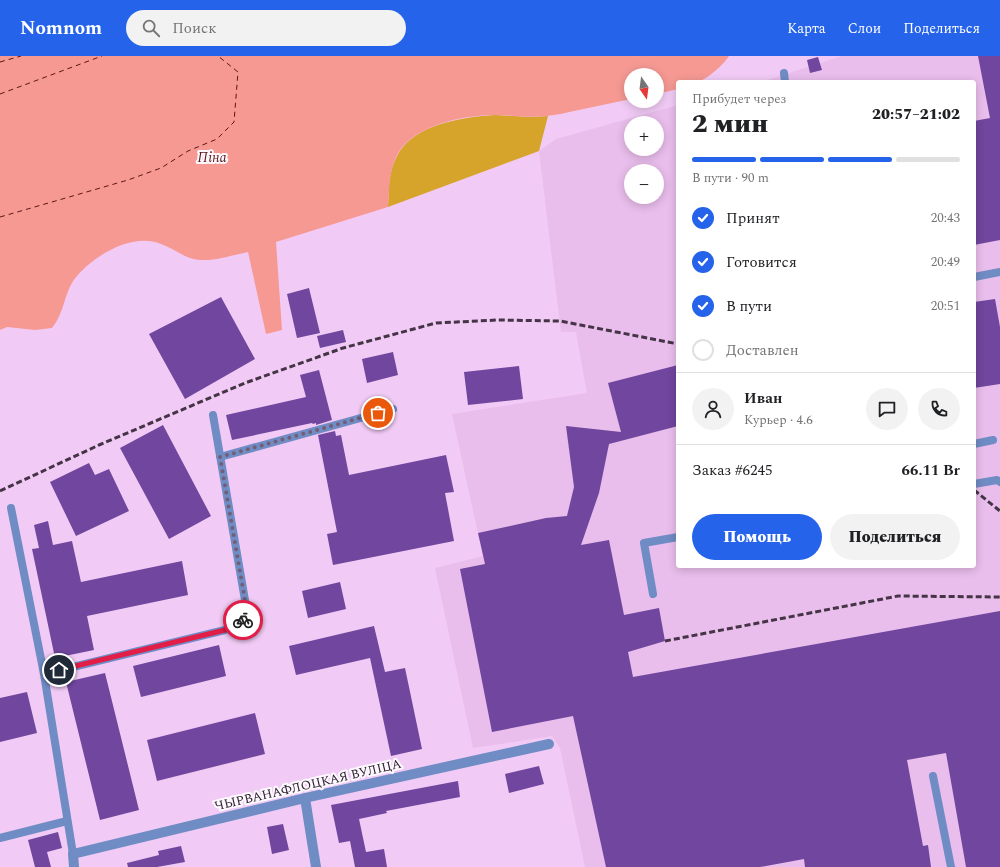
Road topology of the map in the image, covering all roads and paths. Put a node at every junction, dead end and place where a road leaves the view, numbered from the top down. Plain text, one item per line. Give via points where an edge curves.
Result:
1 (784, 73) dead end
2 (785, 80) edge
3 (1000, 272) edge
4 (976, 277) edge
5 (393, 409) dead end
6 (213, 415) dead end
7 (993, 440) dead end
8 (976, 444) edge
9 (220, 457) junction
10 (999, 480) edge
11 (976, 484) edge
12 (11, 508) dead end
13 (676, 537) edge
14 (653, 594) dead end
15 (44, 674) junction
16 (550, 744) dead end
17 (933, 776) dead end
18 (305, 798) junction
19 (67, 821) junction
20 (0, 838) edge
21 (73, 854) junction
22 (74, 867) edge
23 (316, 867) edge
24 (951, 867) edge

1 - 2 lane
3 - 4 lane
5 - 9 lane
6 - 9 lane
7 - 8 lane
9 - 15 lane via 246,606 243,619 225,630
10 - 11 lane
12 - 15 lane
13 - 14 lane via 644,544
15 - 19 lane
16 - 18 street, ЧЫРВАНАФЛОЦКАЯ ВУЛІЦА
17 - 24 lane
18 - 21 street, ЧЫРВАНАФЛОЦКАЯ ВУЛІЦА
18 - 23 street
19 - 20 lane
19 - 21 lane
21 - 22 street

